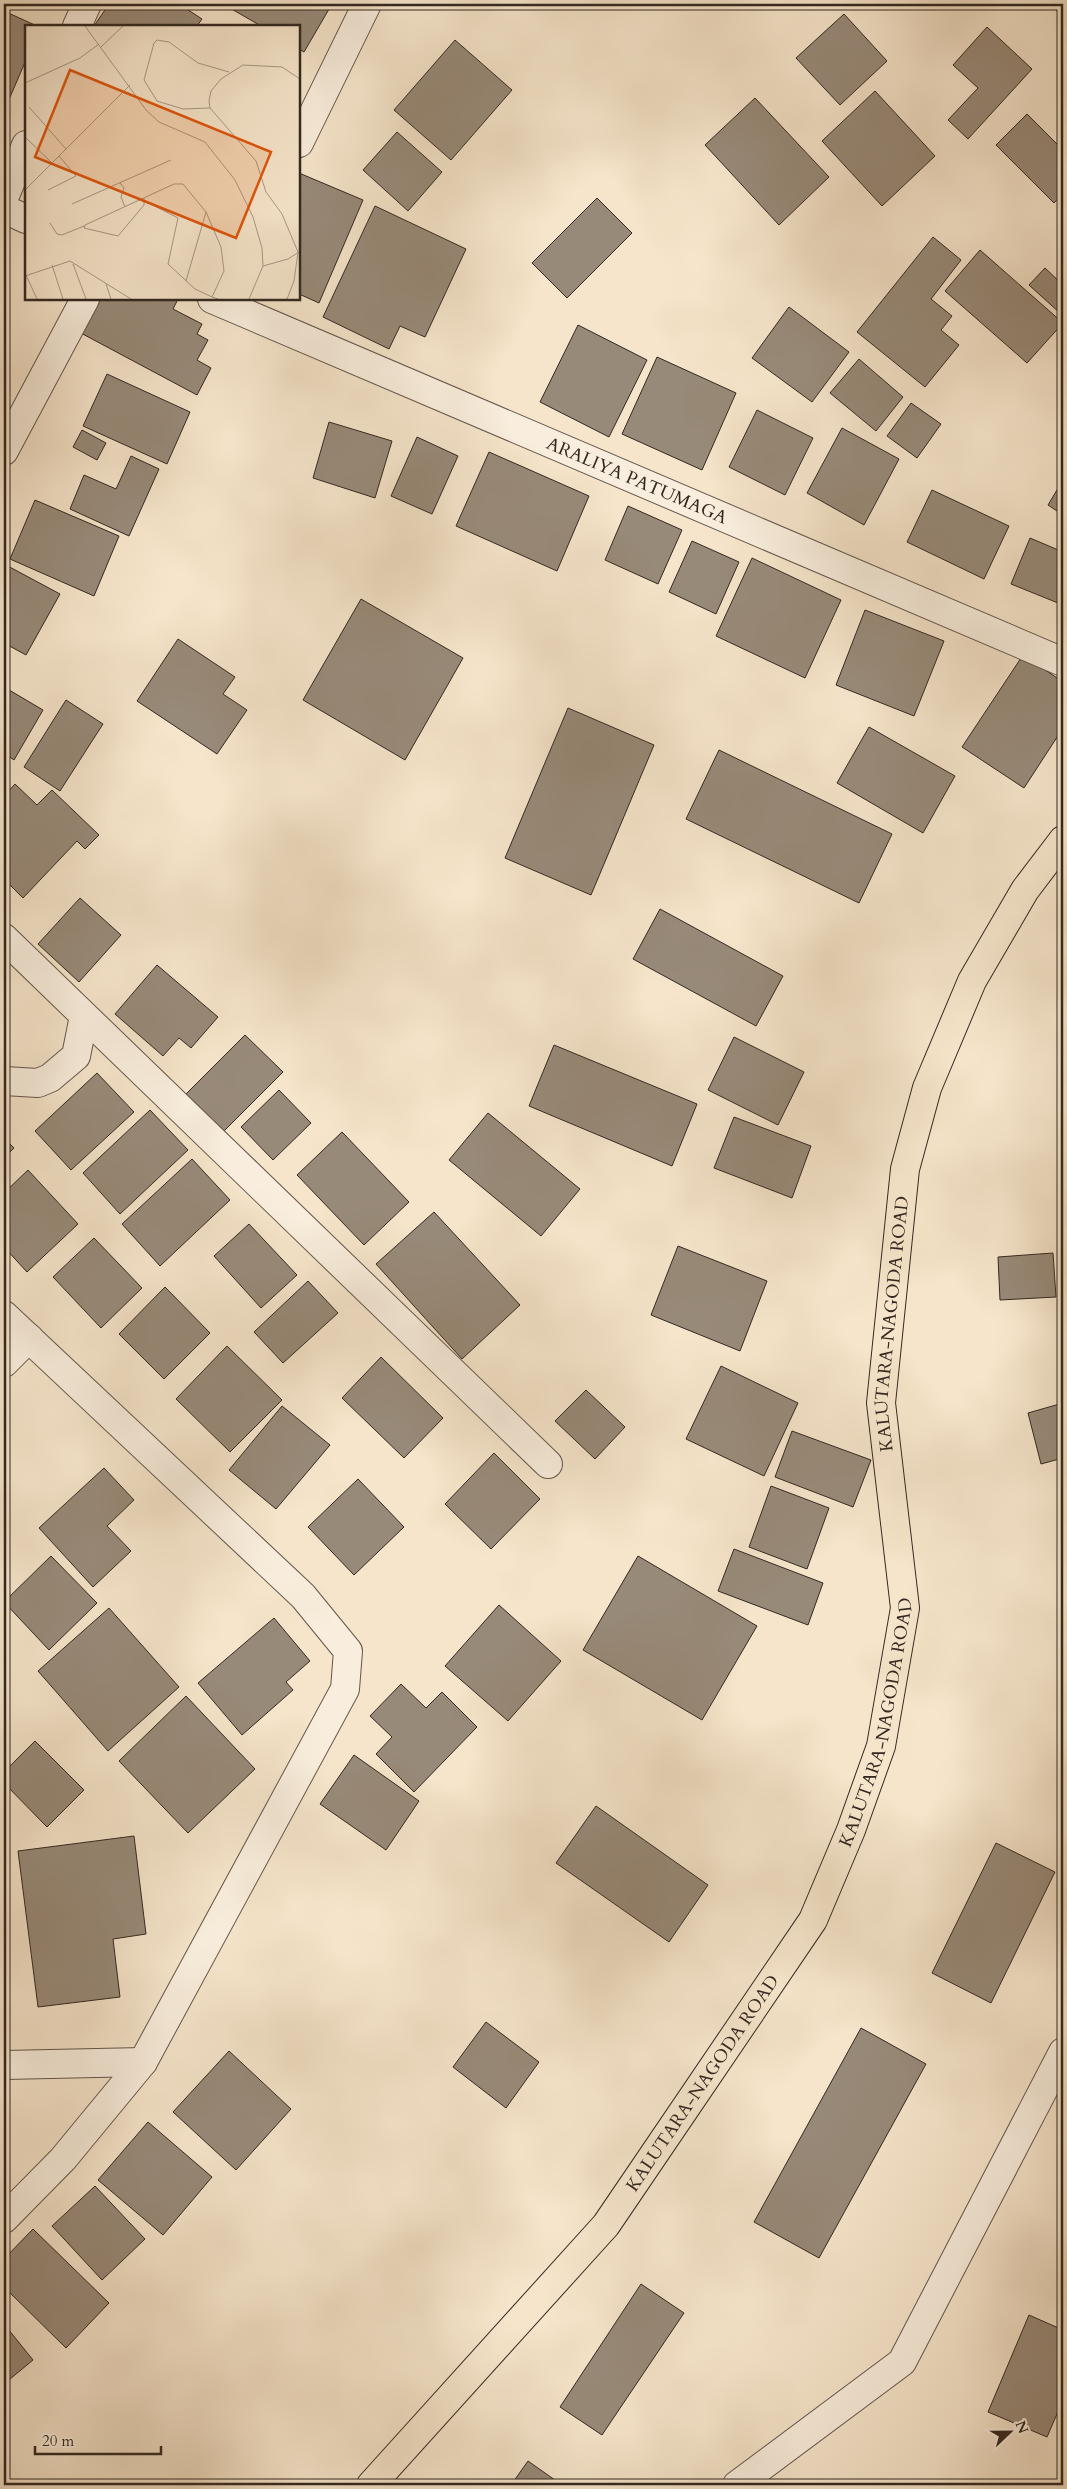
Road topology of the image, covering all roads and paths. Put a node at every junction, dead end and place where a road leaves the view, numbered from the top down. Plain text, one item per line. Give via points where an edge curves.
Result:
1 (87, 4) edge
2 (367, 4) edge
3 (77, 25) edge
4 (300, 141) edge
5 (25, 147) edge
6 (4, 198) edge
7 (4, 209) edge
8 (25, 219) edge
9 (83, 300) edge
10 (218, 300) edge
11 (4, 452) edge
12 (1063, 662) edge
13 (1063, 840) edge
14 (4, 938) edge
15 (84, 1016) junction
16 (4, 1081) edge
17 (4, 1315) edge
18 (29, 1338) junction
19 (4, 1363) edge
20 (548, 1464) dead end
21 (1063, 2052) edge
22 (143, 2062) junction
23 (4, 2066) edge
24 (4, 2218) edge
25 (371, 2485) edge
26 (738, 2485) edge

1 - 3 street
2 - 4 street
5 - 6 street
7 - 8 street
9 - 11 street
10 - 12 street, ARALIYA PATUMAGA
13 - 25 main road, KALUTARA-NAGODA ROAD via 1025,890 972,982 927,1088 905,1169 881,1403 905,1608 881,1746 821,1902 813,1920 606,2225
14 - 15 street
15 - 16 street via 76,1056 50,1078 38,1083
15 - 20 street
17 - 18 street
18 - 19 street
18 - 22 street via 303,1596 348,1652 345,1689
21 - 26 street via 902,2362
22 - 23 street
22 - 24 street via 64,2159

